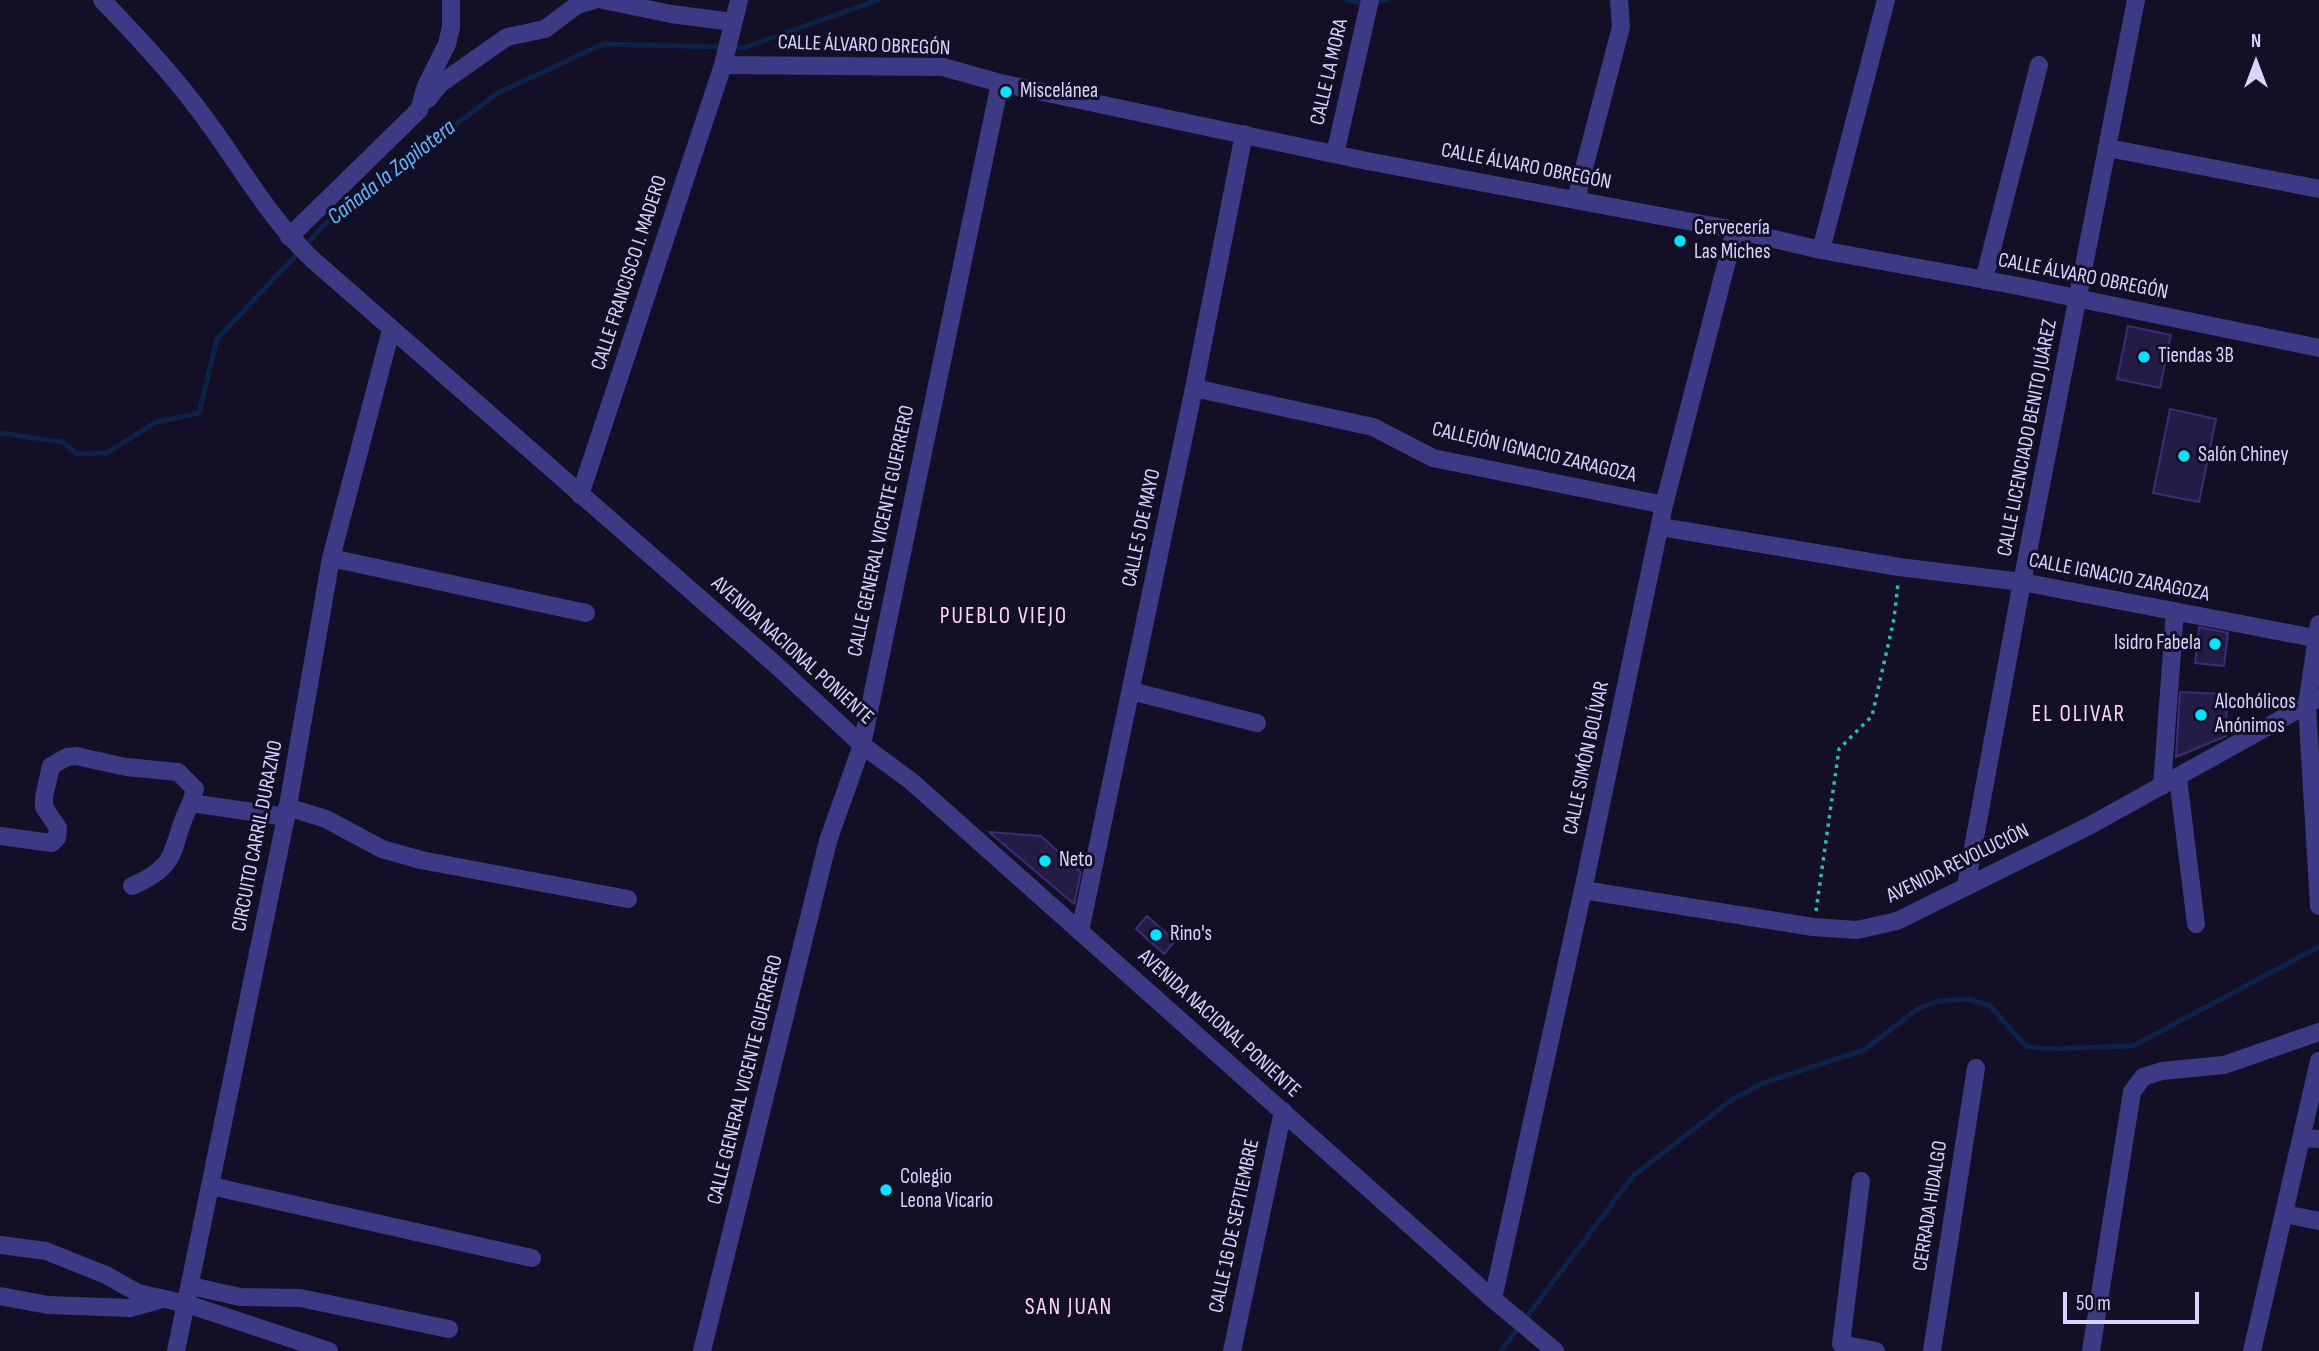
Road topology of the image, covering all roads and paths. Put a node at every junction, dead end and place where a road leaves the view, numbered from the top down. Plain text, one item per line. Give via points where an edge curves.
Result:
1 (102, 0) edge
2 (451, 0) edge
3 (594, 0) edge
4 (603, 0) edge
5 (739, 0) edge
6 (1619, 0) edge
7 (1886, 0) edge
8 (2136, 0) edge
9 (1368, 8) edge
10 (733, 22) junction
11 (723, 65) junction
12 (2039, 65) dead end
13 (1000, 83) junction
14 (419, 110) junction
15 (1244, 134) junction
16 (2108, 148) junction
17 (1335, 154) junction
18 (2319, 189) edge
19 (1576, 199) junction
20 (1735, 230) junction
21 (289, 237) junction
22 (1821, 250) junction
23 (1983, 280) junction
24 (2078, 299) junction
25 (391, 330) junction
26 (2319, 348) edge
27 (1194, 388) junction
28 (580, 495) junction
29 (1664, 505) junction
30 (1661, 527) junction
31 (331, 558) junction
32 (1899, 567) junction
33 (2022, 582) junction
34 (2175, 611) junction
35 (586, 613) dead end
36 (2318, 634) edge
37 (1131, 691) junction
38 (2313, 702) edge
39 (1257, 723) dead end
40 (862, 745) junction
41 (2170, 782) junction
42 (191, 803) junction
43 (287, 812) junction
44 (0, 836) edge
45 (132, 886) dead end
46 (1966, 886) junction
47 (1583, 890) junction
48 (628, 899) dead end
49 (2319, 906) edge
50 (2196, 924) dead end
51 (1813, 927) junction
52 (1080, 931) junction
53 (2319, 1032) edge
54 (2319, 1061) edge
55 (1976, 1068) dead end
56 (1283, 1111) junction
57 (2310, 1139) edge
58 (1861, 1181) dead end
59 (211, 1186) junction
60 (2284, 1214) junction
61 (2319, 1221) edge
62 (0, 1245) edge
63 (532, 1258) dead end
64 (189, 1295) junction
65 (0, 1296) edge
66 (1493, 1299) junction
67 (160, 1300) junction
68 (449, 1329) dead end
69 (176, 1351) edge
70 (329, 1351) edge
71 (702, 1351) edge
72 (1232, 1351) edge
73 (1555, 1351) edge
74 (1876, 1351) edge
75 (1932, 1351) edge
76 (2091, 1351) edge
77 (2252, 1351) edge

1 - 21 street, AVENIDA NACIONAL PONIENTE via 195,105
2 - 14 street via 447,44
3 - 14 street via 577,5 545,29 507,37 440,84
4 - 10 street
5 - 10 street
6 - 19 street via 1620,27
7 - 22 street
8 - 16 street, CALLE LICENCIADO BENITO JUÁREZ
9 - 17 street, CALLE LA MORA
10 - 11 street, CALLE FRANCISCO I. MADERO
11 - 13 street, CALLE ÁLVARO OBREGÓN via 943,67
11 - 28 street, CALLE FRANCISCO I. MADERO
12 - 23 street
13 - 15 street, CALLE ÁLVARO OBREGÓN
13 - 40 street, CALLE GENERAL VICENTE GUERRERO
14 - 21 street
15 - 17 street, CALLE ÁLVARO OBREGÓN
15 - 27 street, CALLE 5 DE MAYO
16 - 18 street
16 - 24 street, CALLE LICENCIADO BENITO JUÁREZ
17 - 19 street, CALLE ÁLVARO OBREGÓN
19 - 20 street, CALLE ÁLVARO OBREGÓN
20 - 22 street, CALLE ÁLVARO OBREGÓN
20 - 29 street, CALLE SIMÓN BOLÍVAR
21 - 25 street, AVENIDA NACIONAL PONIENTE
22 - 23 street, CALLE ÁLVARO OBREGÓN
23 - 24 street, CALLE ÁLVARO OBREGÓN
24 - 26 street, CALLE ÁLVARO OBREGÓN
24 - 33 street, CALLE LICENCIADO BENITO JUÁREZ
25 - 28 street, AVENIDA NACIONAL PONIENTE
25 - 31 street, CIRCUITO CARRIL DURAZNO
27 - 29 street, CALLEJÓN IGNACIO ZARAGOZA via 1373,427 1433,458
27 - 37 street, CALLE 5 DE MAYO
28 - 40 street, AVENIDA NACIONAL PONIENTE
29 - 30 street, CALLE SIMÓN BOLÍVAR
30 - 32 street, CALLE IGNACIO ZARAGOZA
30 - 47 street, CALLE SIMÓN BOLÍVAR
31 - 35 street
31 - 43 street, CIRCUITO CARRIL DURAZNO
32 - 33 street, CALLE IGNACIO ZARAGOZA
32 - 51 path via 1894,620 1872,716 1839,749
33 - 34 street, CALLE IGNACIO ZARAGOZA
33 - 46 street, CALLE LICENCIADO BENITO JUÁREZ
34 - 36 street, CALLE IGNACIO ZARAGOZA
34 - 41 street
36 - 38 street
37 - 39 street
37 - 52 street, CALLE 5 DE MAYO
38 - 41 street, AVENIDA REVOLUCIÓN
38 - 49 street
40 - 52 street, AVENIDA NACIONAL PONIENTE via 911,781
40 - 71 street, CALLE GENERAL VICENTE GUERRERO via 828,841
41 - 46 street, AVENIDA REVOLUCIÓN
41 - 50 street
42 - 43 street
42 - 44 street via 195,789 178,772 67,757 51,766 44,797 44,807 58,828 57,838 41,843
42 - 45 street via 173,855 151,878
43 - 48 street via 326,819 395,853
43 - 59 street, CIRCUITO CARRIL DURAZNO
46 - 51 street, AVENIDA REVOLUCIÓN via 1897,921 1857,930
47 - 51 street, AVENIDA REVOLUCIÓN
47 - 66 street, CALLE SIMÓN BOLÍVAR
52 - 56 street, AVENIDA NACIONAL PONIENTE
53 - 76 street via 2224,1065 2143,1077 2132,1092
54 - 57 street
55 - 75 street, CERRADA HIDALGO
56 - 66 street, AVENIDA NACIONAL PONIENTE
56 - 72 street, CALLE 16 DE SEPTIEMBRE
57 - 60 street
58 - 74 street via 1841,1344
59 - 63 street
59 - 64 street, CIRCUITO CARRIL DURAZNO
60 - 61 street
60 - 77 street
62 - 67 street via 46,1251
64 - 67 street
64 - 68 street via 300,1298
64 - 69 street, CIRCUITO CARRIL DURAZNO
64 - 70 street
65 - 67 street via 48,1305 130,1308
66 - 73 street, AVENIDA NACIONAL PONIENTE

